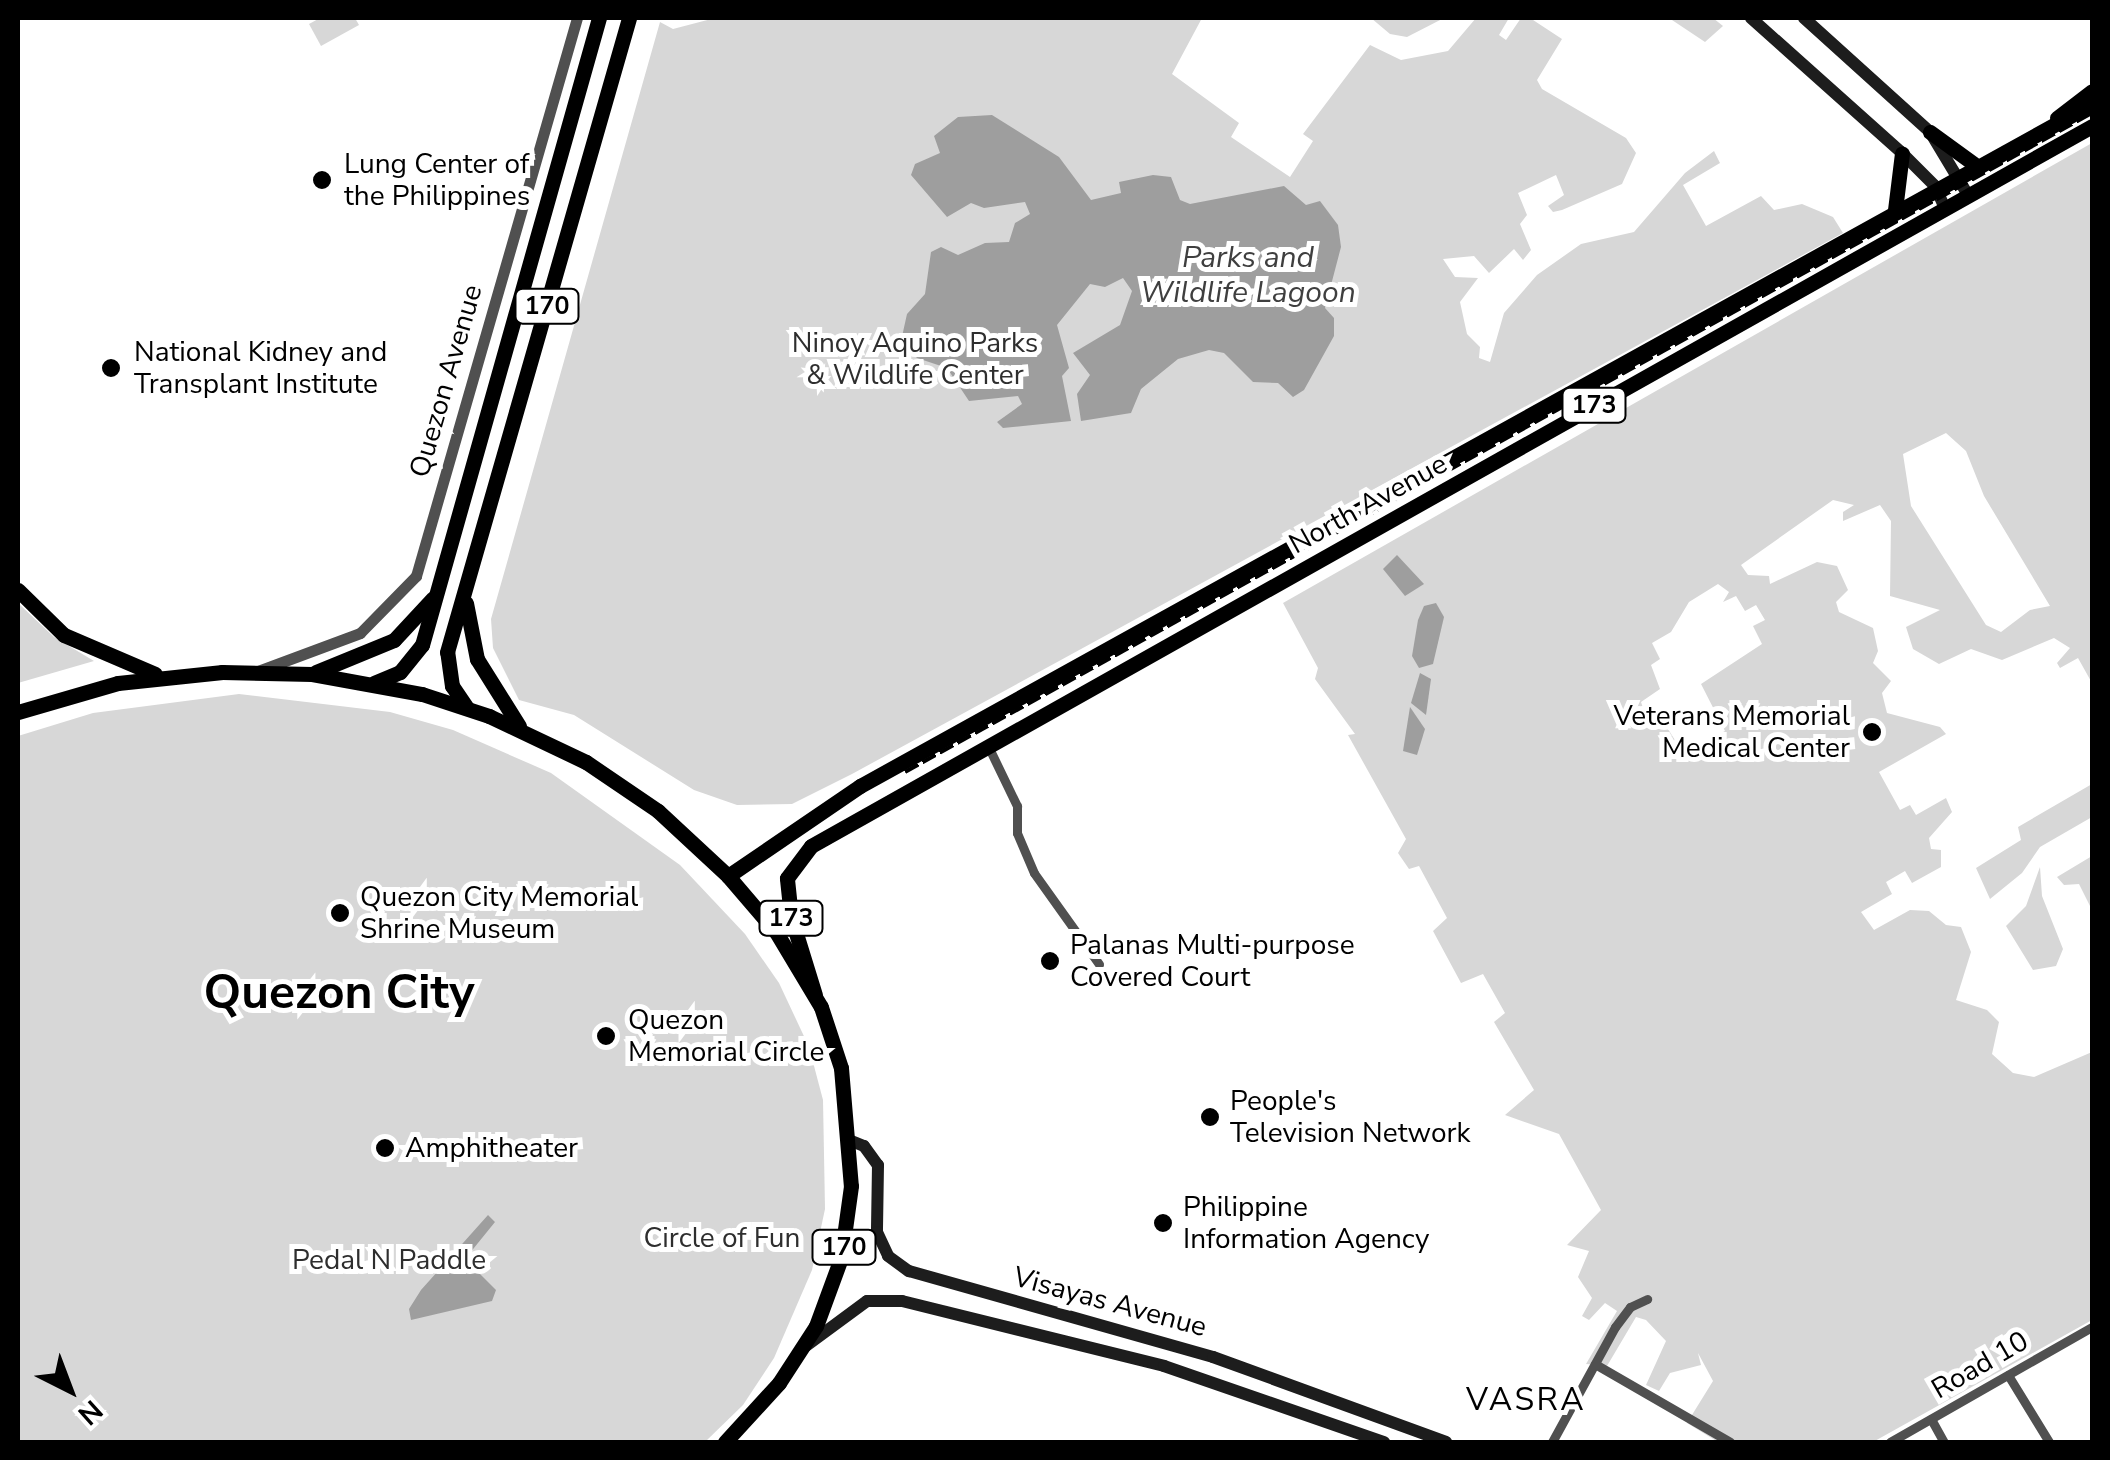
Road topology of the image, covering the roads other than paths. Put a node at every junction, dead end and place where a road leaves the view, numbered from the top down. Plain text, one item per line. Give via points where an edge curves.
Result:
1 (576, 18) edge
2 (599, 18) edge
3 (629, 18) edge
4 (1751, 18) edge
5 (1808, 19) edge
6 (2092, 92) edge
7 (2092, 104) edge
8 (2057, 118) junction
9 (2092, 126) edge
10 (1930, 132) junction
11 (1902, 153) junction
12 (1974, 164) junction
13 (1957, 174) junction
14 (1935, 186) junction
15 (1968, 196) junction
16 (1945, 208) junction
17 (1895, 210) junction
18 (444, 577) junction
19 (18, 590) edge
20 (465, 594) junction
21 (422, 645) junction
22 (447, 652) junction
23 (258, 671) junction
24 (312, 674) junction
25 (164, 675) junction
26 (374, 683) junction
27 (467, 708) junction
28 (18, 712) edge
29 (522, 729) junction
30 (988, 746) junction
31 (860, 786) junction
32 (872, 809) junction
33 (728, 876) junction
34 (1099, 964) dead end
35 (815, 994) junction
36 (849, 1140) junction
37 (1646, 1299) dead end
38 (1060, 1314) junction
39 (1080, 1319) junction
40 (2091, 1330) edge
41 (1054, 1336) junction
42 (1073, 1341) junction
43 (804, 1348) junction
44 (1594, 1364) junction
45 (2008, 1375) junction
46 (1931, 1419) junction
47 (724, 1442) edge
48 (1384, 1442) edge
49 (1446, 1442) edge
50 (1552, 1442) edge
51 (1730, 1442) edge
52 (1890, 1442) edge
53 (1944, 1442) edge
54 (2049, 1442) edge

1 - 23 street, Quezon Avenue / 170 via 416,576 360,633
2 - 18 main road, Quezon Avenue / 170
3 - 20 main road, 170
4 - 11 main road
5 - 10 main road
6 - 8 main road, North Avenue / 173
7 - 8 main road, North Avenue / 173
8 - 12 main road, North Avenue / 173
9 - 15 main road, North Avenue / 173
10 - 12 main road
10 - 13 main road
11 - 14 main road
11 - 17 main road
12 - 13 main road, North Avenue / 173
13 - 14 main road, North Avenue / 173
13 - 15 main road
14 - 16 main road
14 - 17 main road, North Avenue / 173
15 - 16 main road, North Avenue / 173
16 - 30 main road, North Avenue / 173
17 - 31 main road, North Avenue / 173
18 - 21 main road, Quezon Avenue / 170
18 - 24 main road, Quezon Avenue / 170 via 431,602 394,640
19 - 25 main road via 64,635 128,667
20 - 22 main road, 170
20 - 29 main road, 170 via 477,659
21 - 22 main road via 432,656
21 - 26 main road, Quezon Avenue / 170 via 400,672
22 - 27 main road via 452,686
23 - 24 main road, 170
23 - 25 main road, 170
24 - 26 main road, 170
25 - 28 main road, 170
26 - 27 main road, 170
27 - 29 main road, 170
29 - 33 main road, 170 via 639,796
30 - 32 main road, North Avenue / 173
30 - 34 street via 1017,806 1017,833 1034,873
31 - 32 main road via 854,803
31 - 33 main road, North Avenue / 173
32 - 35 main road, North Avenue / 173 via 790,867 790,917
33 - 35 main road, 170
35 - 36 main road, 170 via 840,1068
36 - 38 main road, Visayas Avenue via 864,1146 878,1165 877,1232 897,1264
36 - 43 main road, 170 via 850,1210 841,1258
37 - 44 street via 1630,1307
38 - 39 main road, Visayas Avenue
38 - 41 main road
39 - 42 main road
39 - 49 main road, Visayas Avenue via 1268,1374
40 - 45 street, Road 10
41 - 42 main road, Visayas Avenue
41 - 43 main road, Visayas Avenue via 876,1299
42 - 48 main road, Visayas Avenue
43 - 47 main road, 170
44 - 50 street
44 - 51 street
45 - 46 street, Road 10
45 - 54 street
46 - 52 street, Road 10
46 - 53 street

